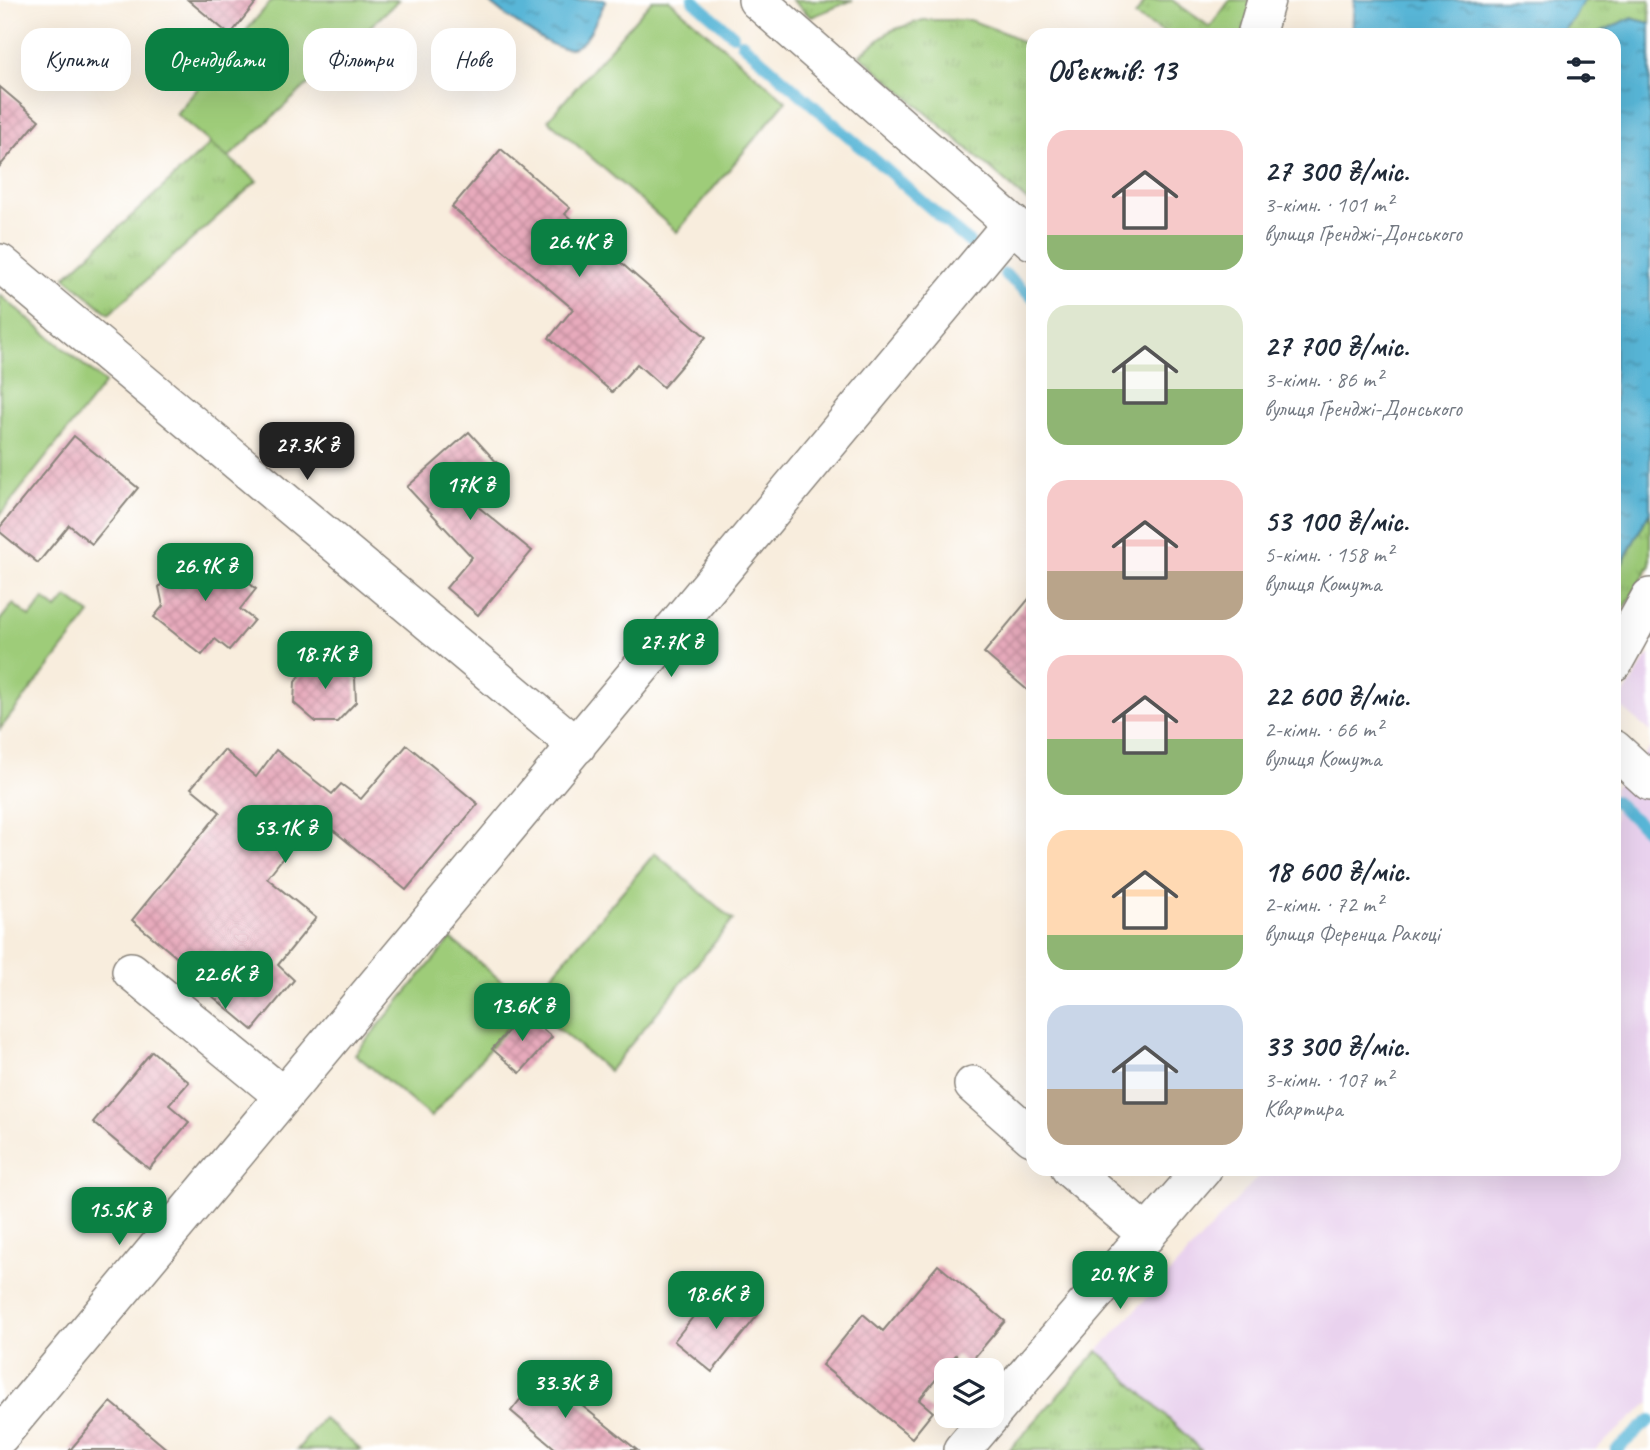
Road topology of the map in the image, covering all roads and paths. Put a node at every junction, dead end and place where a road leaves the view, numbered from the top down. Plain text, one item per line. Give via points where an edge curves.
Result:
1 (757, 0) edge
2 (1266, 0) edge
3 (1258, 28) edge
4 (1022, 232) edge
5 (0, 263) edge
6 (1650, 597) edge
7 (1621, 650) edge
8 (577, 746) junction
9 (1621, 755) edge
10 (1650, 782) edge
11 (131, 971) dead end
12 (973, 1085) dead end
13 (282, 1095) junction
14 (1026, 1132) edge
15 (1078, 1176) edge
16 (1197, 1176) edge
17 (1147, 1235) junction
18 (1004, 1401) edge
19 (981, 1428) edge
20 (0, 1436) edge
21 (962, 1450) edge

1 - 4 street
2 - 3 street
4 - 8 street
5 - 8 street
6 - 7 street
8 - 13 street
9 - 10 street
11 - 13 street
12 - 14 street
13 - 20 street
15 - 17 street
16 - 17 street
17 - 18 street
19 - 21 street

